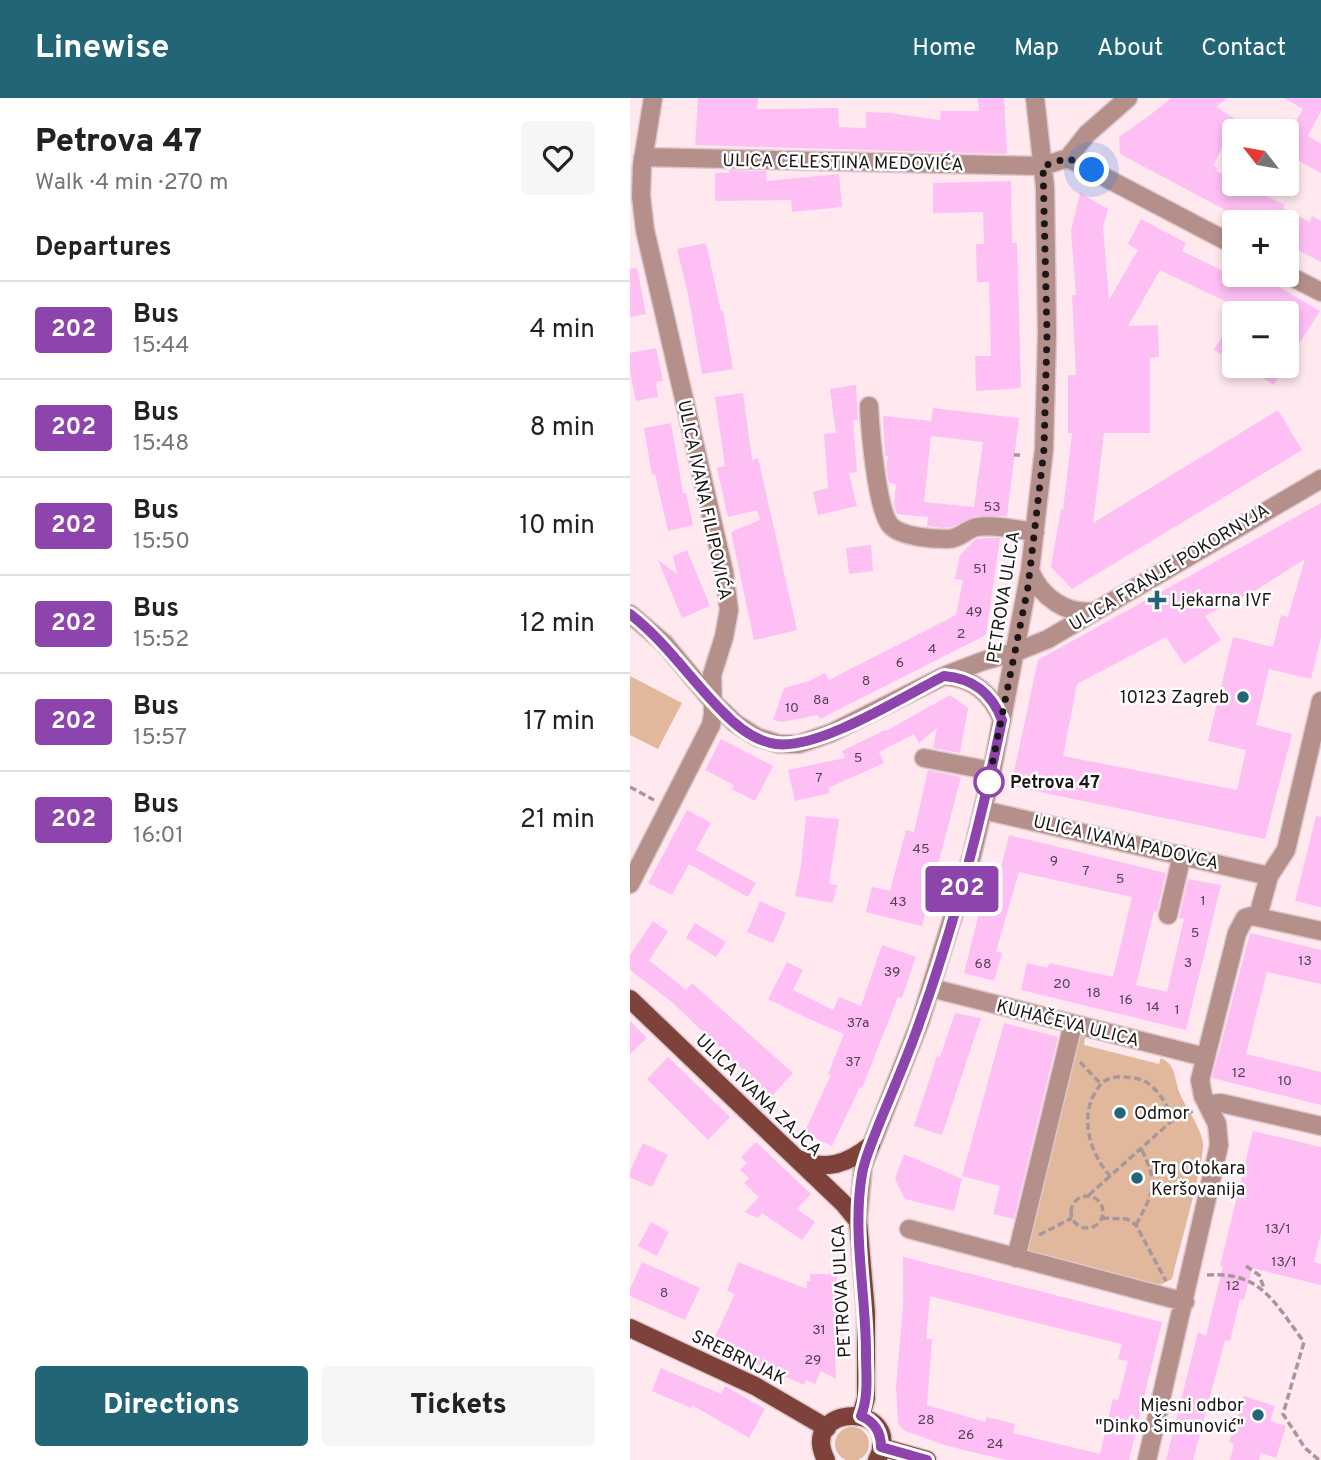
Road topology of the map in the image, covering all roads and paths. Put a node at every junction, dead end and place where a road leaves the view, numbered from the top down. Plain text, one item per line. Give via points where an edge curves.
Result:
1 (653, 98) edge
2 (1035, 98) edge
3 (1128, 98) edge
4 (643, 157) junction
5 (1068, 158) junction
6 (1043, 166) junction
7 (1222, 240) edge
8 (1299, 281) edge
9 (1321, 292) edge
10 (869, 406) dead end
11 (1014, 455) dead end
12 (1020, 455) dead end
13 (1321, 479) edge
14 (1035, 532) junction
15 (1030, 571) junction
16 (1096, 611) junction
17 (630, 614) edge
18 (1016, 652) junction
19 (944, 676) junction
20 (1321, 701) edge
21 (713, 702) junction
22 (1002, 720) junction
23 (924, 758) dead end
24 (992, 771) junction
25 (630, 787) edge
26 (654, 800) dead end
27 (983, 810) junction
28 (1182, 855) junction
29 (1269, 876) junction
30 (630, 884) edge
31 (1168, 915) dead end
32 (1258, 916) junction
33 (1321, 931) edge
34 (931, 988) junction
35 (630, 999) edge
36 (1073, 1024) junction
37 (1068, 1047) junction
38 (1205, 1057) junction
39 (1100, 1083) junction
40 (1204, 1109) junction
41 (1174, 1119) junction
42 (1321, 1126) edge
43 (871, 1145) junction
44 (1141, 1148) junction
45 (792, 1156) junction
46 (1110, 1176) junction
47 (1089, 1195) junction
48 (1072, 1218) junction
49 (1102, 1218) junction
50 (858, 1221) junction
51 (1136, 1225) junction
52 (909, 1228) dead end
53 (1017, 1252) junction
54 (1246, 1266) dead end
55 (1191, 1276) junction
56 (1265, 1290) junction
57 (1177, 1300) junction
58 (630, 1328) edge
59 (861, 1416) junction
60 (827, 1428) junction
61 (879, 1454) edge
62 (827, 1460) edge
63 (927, 1460) edge
64 (1147, 1460) edge
65 (1319, 1460) edge

1 - 4 street, ULICA IVANA FILIPOVIĆA
2 - 6 street, PETROVA ULICA
3 - 5 street via 1087,134
4 - 6 street, ULICA CELESTINA MEDOVIĆA
4 - 21 street, ULICA IVANA FILIPOVIĆA via 645,230 728,594 727,627 712,675
5 - 6 street, ULICA CELESTINA MEDOVIĆA
5 - 7 street
6 - 14 street, PETROVA ULICA via 1046,397
8 - 9 street
10 - 14 street via 879,485 891,527 950,539 983,527
11 - 12 path
13 - 16 street, ULICA FRANJE POKORNYJA
14 - 15 street, PETROVA ULICA
15 - 16 street via 1041,590 1056,602 1079,612
15 - 18 street, PETROVA ULICA
16 - 18 street, ULICA FRANJE POKORNYJA
17 - 21 street, ULICA FRANJE POKORNYJA via 664,643
18 - 19 street, ULICA FRANJE POKORNYJA
18 - 22 street, PETROVA ULICA
19 - 21 street, ULICA FRANJE POKORNYJA via 831,733 799,744 757,737
19 - 22 street via 975,684
20 - 29 street via 1286,850
21 - 30 street, ULICA IVANA FILIPOVIĆA via 709,732
22 - 24 street, PETROVA ULICA
23 - 24 street
24 - 27 street, PETROVA ULICA
25 - 26 path
27 - 28 street, ULICA IVANA PADOVCA
27 - 34 street, PETROVA ULICA
28 - 29 street, ULICA IVANA PADOVCA
28 - 31 street
29 - 32 street
32 - 33 street
32 - 38 street via 1245,918 1237,933
34 - 36 street, KUHAČEVA ULICA
34 - 43 street, PETROVA ULICA
35 - 45 main road, ULICA IVANA ZAJCA
36 - 37 street
36 - 38 street, KUHAČEVA ULICA
37 - 39 path
37 - 53 street
38 - 40 street via 1200,1088
39 - 41 path via 1129,1077 1144,1081
39 - 46 path via 1086,1123 1096,1155
40 - 41 path
40 - 42 street via 1221,1103
40 - 55 street via 1217,1124 1219,1145
41 - 44 path
43 - 45 main road via 852,1159 830,1166
43 - 50 street, PETROVA ULICA via 862,1175
44 - 46 path
44 - 51 path via 1154,1191
45 - 50 main road, ULICA IVANA ZAJCA
46 - 47 path
47 - 48 path via 1075,1201
47 - 49 path via 1102,1204
48 - 49 path via 1087,1228
48 - 53 path
49 - 51 path via 1127,1219
50 - 59 main road, PETROVA ULICA via 866,1312 866,1398
51 - 57 path
52 - 53 street
53 - 57 street
54 - 56 path via 1259,1275
55 - 56 path via 1221,1274 1249,1280
55 - 57 street
56 - 65 path via 1304,1342 1283,1414 1305,1448
57 - 64 street
58 - 60 main road, SREBRNJAK via 755,1386
59 - 60 main road via 842,1416
59 - 61 main road via 877,1429
60 - 62 main road via 822,1441
61 - 63 main road

